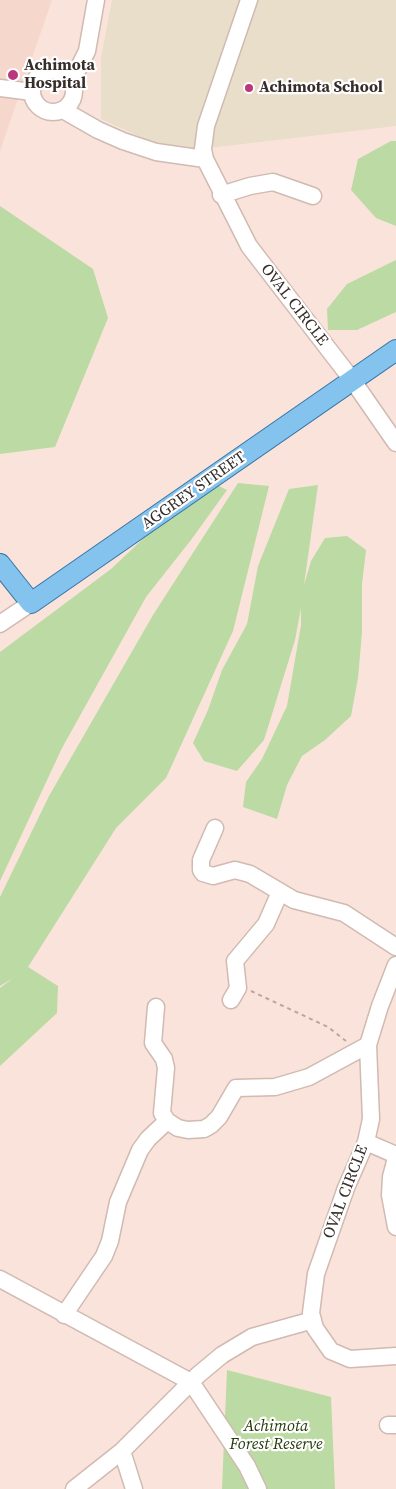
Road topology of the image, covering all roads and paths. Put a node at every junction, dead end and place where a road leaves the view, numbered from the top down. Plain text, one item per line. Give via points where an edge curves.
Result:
1 (96, 0) edge
2 (250, 0) edge
3 (72, 81) junction
4 (0, 88) edge
5 (32, 92) junction
6 (62, 110) junction
7 (205, 159) junction
8 (222, 195) junction
9 (313, 196) dead end
10 (396, 350) edge
11 (353, 381) junction
12 (396, 443) edge
13 (0, 564) edge
14 (31, 603) junction
15 (0, 624) edge
16 (215, 828) dead end
17 (280, 892) junction
18 (396, 947) edge
19 (396, 965) edge
20 (238, 984) junction
21 (231, 1000) dead end
22 (156, 1007) dead end
23 (362, 1049) junction
24 (167, 1121) junction
25 (366, 1142) junction
26 (396, 1157) edge
27 (396, 1227) edge
28 (0, 1279) edge
29 (64, 1315) junction
30 (313, 1320) junction
31 (396, 1356) edge
32 (191, 1382) junction
33 (122, 1451) junction
34 (74, 1489) edge
35 (134, 1489) edge
36 (258, 1489) edge

1 - 3 street via 87,52
2 - 7 street via 206,126
3 - 5 street via 64,73 48,71 35,81
3 - 6 street via 71,103
4 - 5 street
5 - 6 street via 42,109
6 - 7 street via 123,141 156,152
7 - 8 street, OVAL CIRCLE
8 - 9 street via 273,182
8 - 11 street, OVAL CIRCLE via 249,246
10 - 11 main road, AGGREY STREET
11 - 12 street, OVAL CIRCLE
11 - 14 main road, AGGREY STREET
13 - 14 main road
14 - 15 street
16 - 17 street via 201,860 200,870 203,873 213,876 235,870
17 - 18 street via 294,900 344,913
17 - 20 street via 266,924 235,962
19 - 23 street, OVAL CIRCLE
20 - 21 street
20 - 23 path via 328,1027
22 - 24 street via 153,1040 166,1062 161,1104
23 - 24 street via 309,1078 275,1088 236,1088 219,1117 204,1129 178,1128
23 - 25 street, OVAL CIRCLE via 371,1119
24 - 29 street via 140,1150 118,1202 104,1256
25 - 26 street
25 - 30 street, OVAL CIRCLE via 316,1274 312,1295
26 - 27 street via 390,1196
28 - 29 street
29 - 32 street
30 - 31 street, OVAL CIRCLE via 331,1351 350,1359
30 - 32 street via 252,1337 222,1355
32 - 33 street
32 - 36 street via 247,1466
33 - 34 street
33 - 35 street

